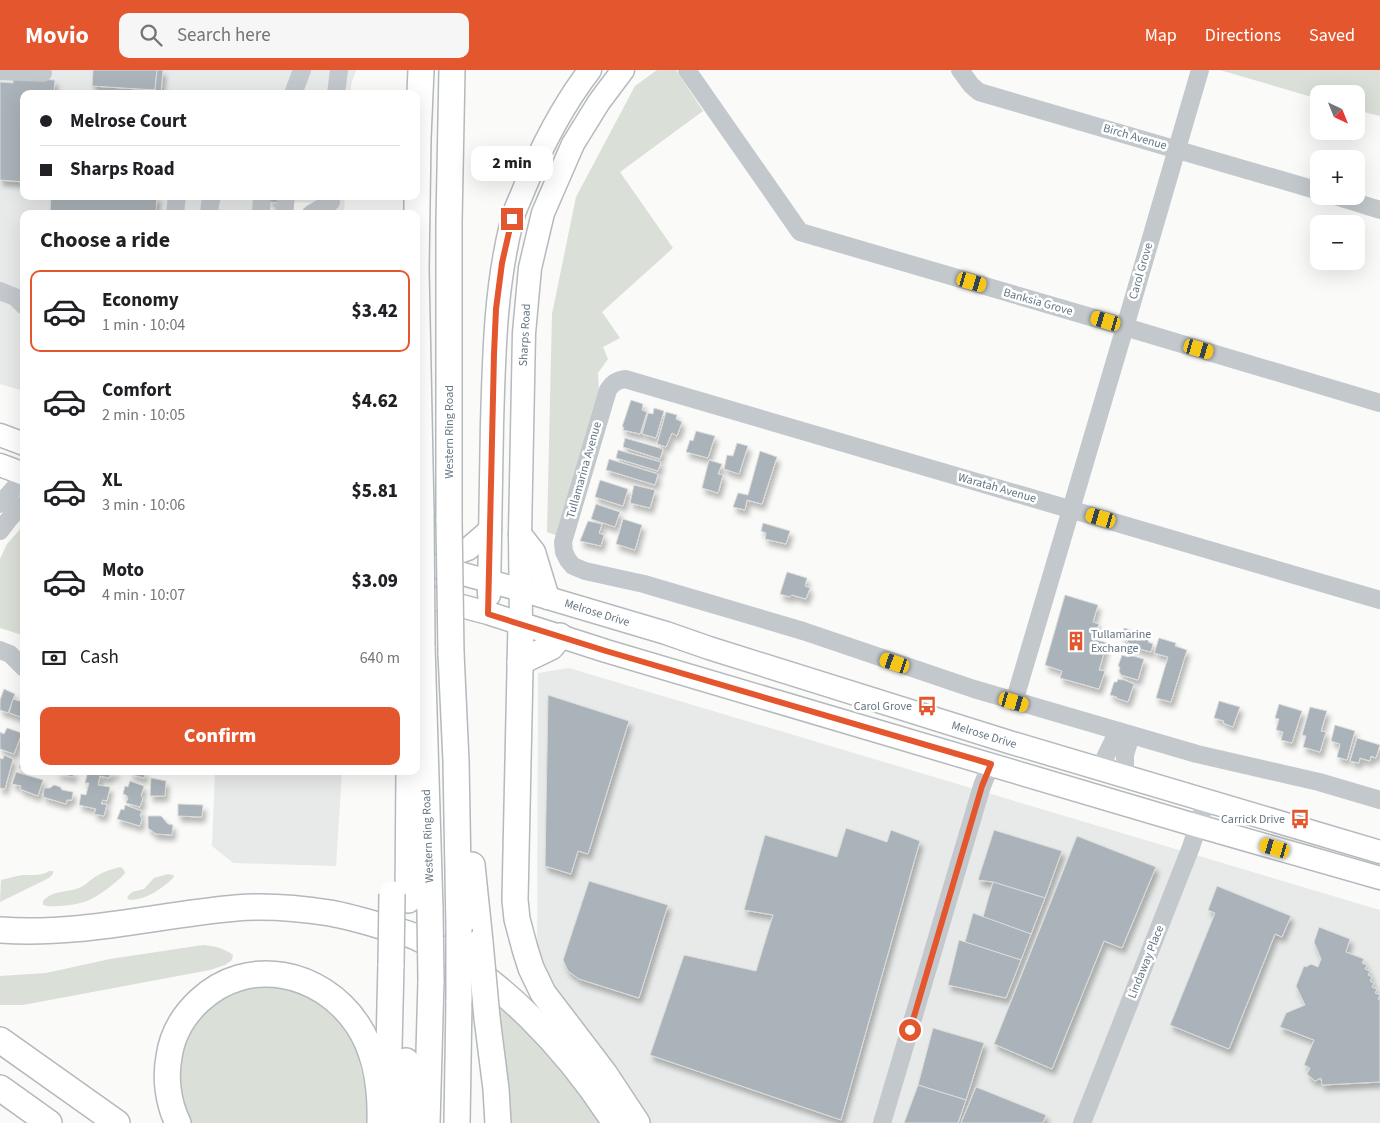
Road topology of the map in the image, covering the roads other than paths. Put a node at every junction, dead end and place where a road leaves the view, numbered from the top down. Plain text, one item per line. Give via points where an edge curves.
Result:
1 (302, 70) edge
2 (308, 70) edge
3 (421, 70) edge
4 (452, 70) edge
5 (590, 70) edge
6 (623, 70) edge
7 (687, 70) edge
8 (960, 70) edge
9 (1200, 70) edge
10 (0, 71) edge
11 (339, 71) edge
12 (43, 73) dead end
13 (294, 90) edge
14 (303, 90) edge
15 (337, 90) edge
16 (420, 93) edge
17 (1177, 149) junction
18 (1310, 189) edge
19 (519, 202) junction
20 (1364, 205) edge
21 (1380, 210) edge
22 (543, 213) junction
23 (0, 291) edge
24 (20, 302) edge
25 (1125, 327) junction
26 (615, 382) joint
27 (1380, 403) edge
28 (20, 430) edge
29 (0, 433) edge
30 (20, 442) edge
31 (420, 464) edge
32 (0, 465) edge
33 (20, 474) edge
34 (20, 481) edge
35 (0, 504) edge
36 (20, 508) edge
37 (1070, 509) junction
38 (490, 530) junction
39 (0, 531) edge
40 (520, 534) junction
41 (420, 562) edge
42 (442, 568) junction
43 (489, 582) junction
44 (521, 590) junction
45 (420, 595) edge
46 (548, 598) junction
47 (1380, 600) edge
48 (488, 614) junction
49 (521, 624) junction
50 (560, 636) junction
51 (0, 650) edge
52 (520, 662) junction
53 (20, 664) edge
54 (1014, 702) junction
55 (885, 704) junction
56 (877, 730) junction
57 (1124, 733) junction
58 (456, 761) junction
59 (991, 764) junction
60 (1099, 770) junction
61 (392, 775) edge
62 (409, 775) edge
63 (1125, 776) junction
64 (1380, 800) edge
65 (1206, 801) junction
66 (1198, 826) junction
67 (1380, 852) edge
68 (1380, 878) edge
69 (400, 897) junction
70 (0, 930) edge
71 (399, 967) junction
72 (0, 1040) edge
73 (0, 1088) edge
74 (49, 1123) edge
75 (117, 1123) edge
76 (178, 1123) edge
77 (380, 1123) edge
78 (386, 1123) edge
79 (403, 1123) edge
80 (427, 1123) edge
81 (457, 1123) edge
82 (498, 1123) edge
83 (615, 1123) edge
84 (637, 1123) edge
85 (882, 1123) edge
86 (1082, 1123) edge

1 - 13 street
2 - 14 street
3 - 16 highway, Western Ring Road, bridge
4 - 58 highway, Western Ring Road, bridge via 449,521
5 - 19 main road via 553,128
6 - 22 main road, Sharps Road via 573,144
7 - 25 street, Banksia Grove via 800,232
8 - 17 street, Birch Avenue via 979,92
9 - 17 street, Carol Grove
10 - 12 street
11 - 15 street
17 - 18 street, Birch Avenue
17 - 25 street, Carol Grove
19 - 22 main road
19 - 38 main road via 502,263 496,309
20 - 21 street
22 - 40 main road, Sharps Road via 530,268 526,311
23 - 24 street
25 - 27 street, Banksia Grove
25 - 37 street, Carol Grove
26 - 37 street, Waratah Avenue via 631,380
26 - 54 street, Tullamarina Avenue via 610,385 606,396 563,542 564,552 573,566 803,631
28 - 29 main road
29 - 30 main road
31 - 80 highway, Western Ring Road, bridge via 431,981
32 - 33 main road
34 - 35 street
36 - 39 street
37 - 47 street, Waratah Avenue
37 - 54 street, Carol Grove
38 - 42 main road via 468,548 451,556
38 - 43 main road
40 - 44 main road, Sharps Road
40 - 46 main road via 534,552
41 - 42 main road, Melrose Drive
42 - 43 main road, Melrose Drive
43 - 44 main road, Melrose Drive
43 - 48 main road
44 - 46 main road, Melrose Drive
44 - 49 main road, Sharps Road
45 - 48 main road, Melrose Drive
46 - 55 main road, Melrose Drive
48 - 49 main road, Melrose Drive
49 - 50 main road, Melrose Drive
49 - 52 highway
50 - 52 highway via 551,647
50 - 56 main road, Melrose Drive
51 - 53 street
52 - 84 highway via 517,919 531,968 543,993 604,1073
54 - 57 street
55 - 56 main road
55 - 60 main road, Melrose Drive
56 - 59 main road, Melrose Drive
57 - 60 street
57 - 63 street
57 - 64 street
58 - 81 highway, Western Ring Road, bridge via 459,929
58 - 82 highway, bridge via 471,852
59 - 66 main road, Melrose Drive
59 - 85 street
60 - 63 main road, Melrose Drive
61 - 69 highway
62 - 69 highway
63 - 65 main road, Melrose Drive
65 - 66 street, Lindaway Place
65 - 67 main road, Melrose Drive
66 - 68 main road, Melrose Drive
66 - 86 street, Lindaway Place
69 - 71 highway, bridge
70 - 83 highway via 64,931 196,912 274,906 354,918 400,932 449,953 512,1001 579,1073
71 - 78 highway
71 - 79 highway via 405,1081
72 - 75 highway
73 - 74 highway
76 - 77 highway via 171,1105 167,1074 170,1050 187,1014 224,984 248,976 281,974 315,986 336,1000 357,1024 375,1070

